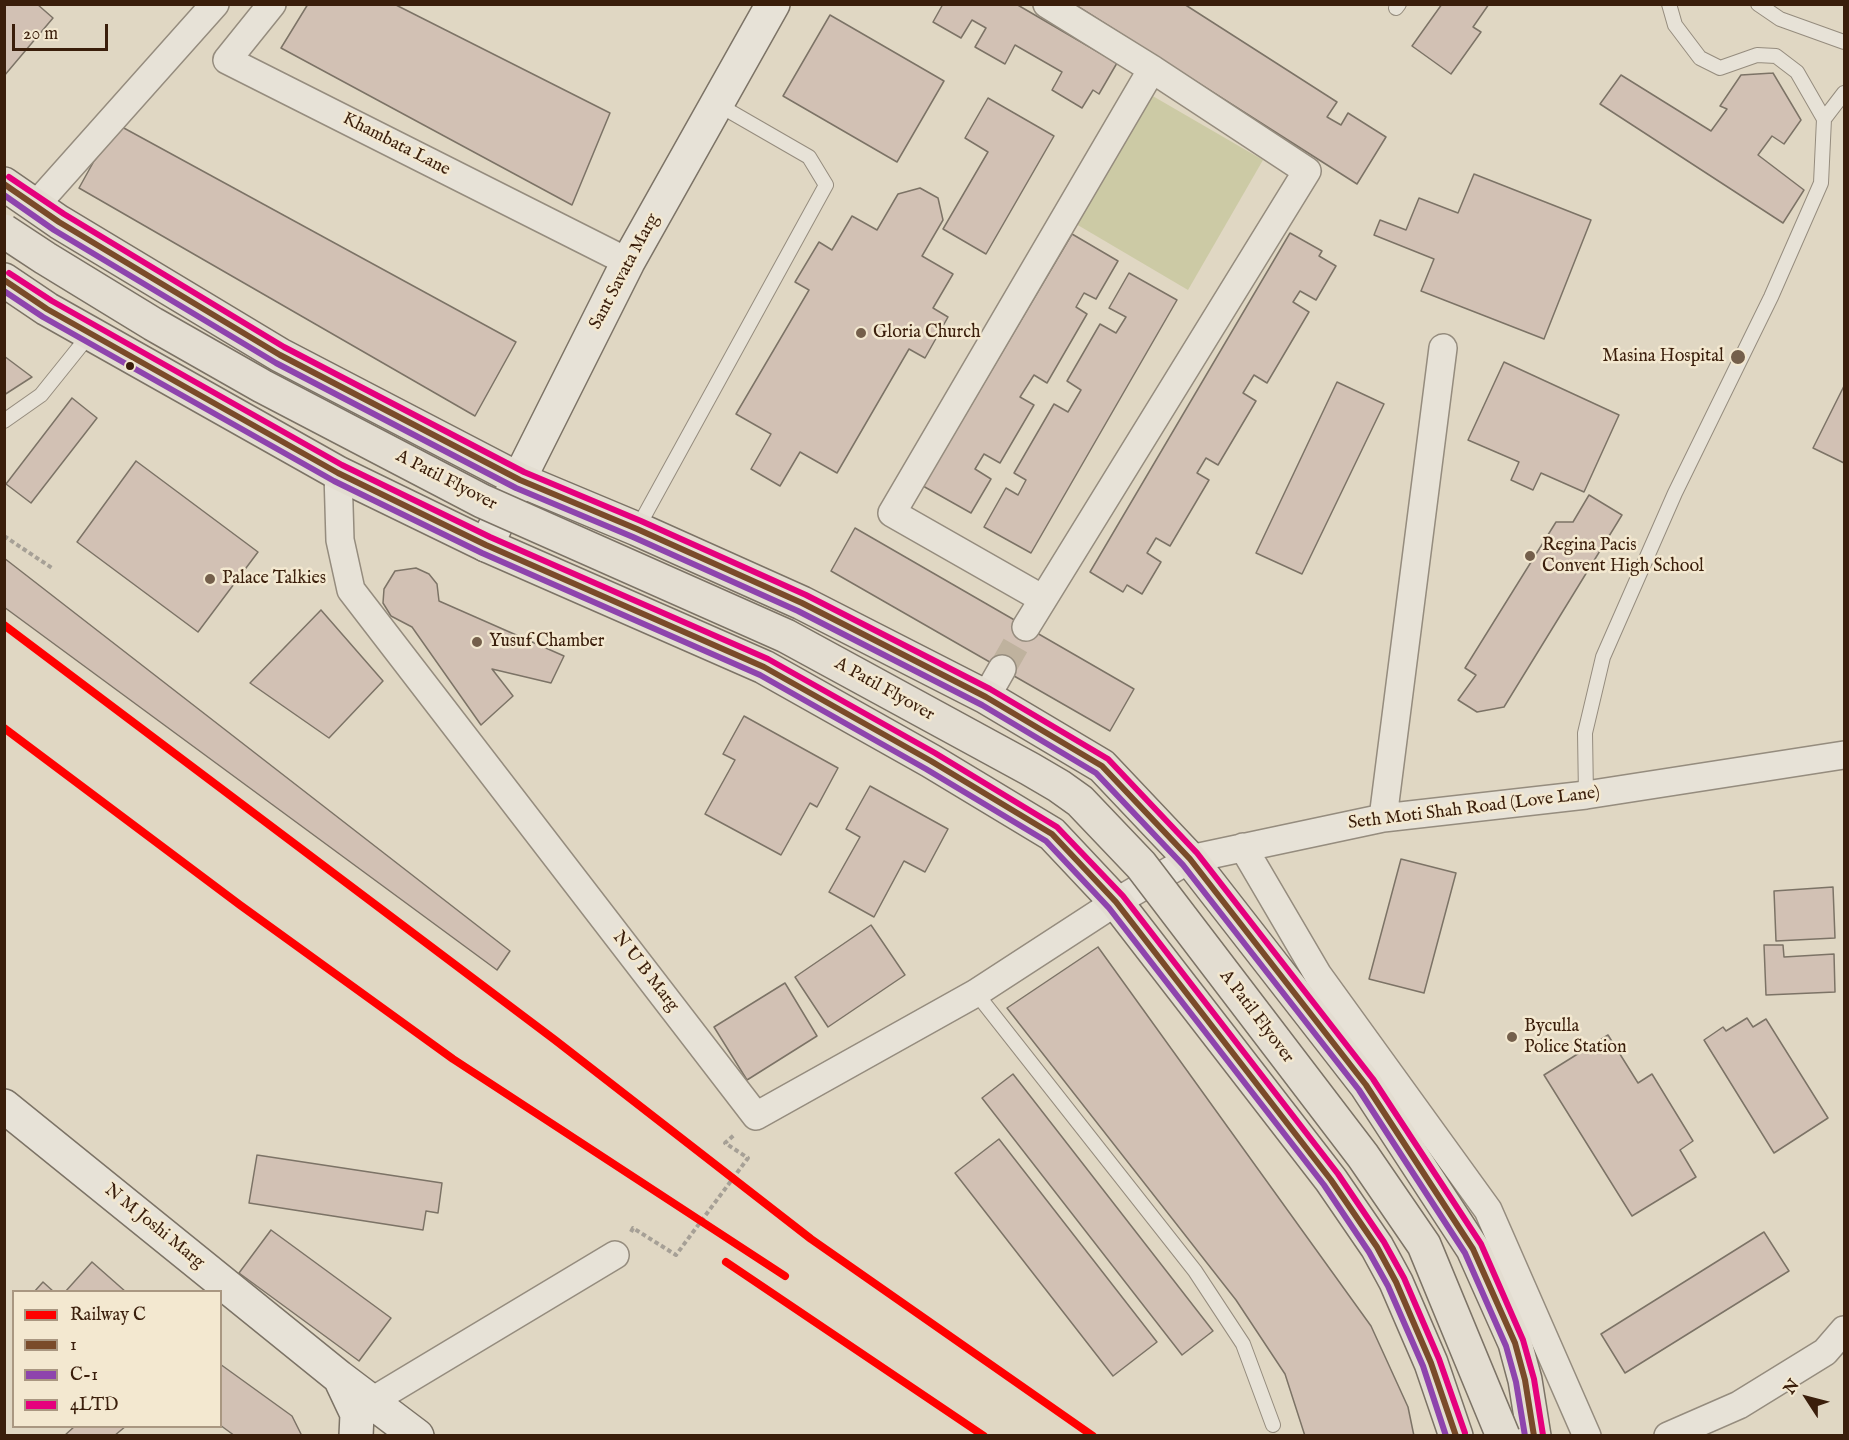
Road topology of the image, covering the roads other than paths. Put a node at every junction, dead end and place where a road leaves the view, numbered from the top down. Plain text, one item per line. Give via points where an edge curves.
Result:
1 (215, 4) edge
2 (272, 4) edge
3 (773, 4) edge
4 (1047, 4) edge
5 (1669, 4) edge
6 (1758, 4) edge
7 (1845, 42) edge
8 (1152, 69) junction
9 (1845, 93) edge
10 (717, 104) junction
11 (1824, 119) junction
12 (4, 184) edge
13 (35, 206) junction
14 (4, 231) edge
15 (628, 262) junction
16 (4, 279) edge
17 (90, 334) junction
18 (1443, 348) dead end
19 (4, 421) edge
20 (338, 473) junction
21 (520, 480) junction
22 (637, 529) junction
23 (486, 545) junction
24 (1043, 599) junction
25 (1026, 627) tunnel mouth
26 (1002, 669) tunnel mouth
27 (986, 697) junction
28 (1845, 755) edge
29 (1586, 795) junction
30 (1383, 818) junction
31 (1243, 847) junction
32 (1190, 859) junction
33 (1116, 902) junction
34 (976, 993) junction
35 (4, 1106) edge
36 (615, 1255) dead end
37 (1845, 1330) edge
38 (339, 1377) junction
39 (372, 1401) junction
40 (1273, 1425) dead end
41 (357, 1436) edge
42 (417, 1436) edge
43 (1456, 1436) edge
44 (1503, 1436) edge
45 (1534, 1436) edge
46 (1587, 1436) edge
47 (1668, 1436) edge

1 - 13 street
2 - 15 street, Khambata Lane via 227,60
3 - 10 street, Sant Savata Marg
4 - 8 street
5 - 11 lane via 1675,25 1700,58 1720,68 1757,55 1776,56 1797,72
6 - 7 lane via 1780,19
8 - 24 street via 1307,171
8 - 24 street via 891,513
9 - 11 lane
10 - 15 street, Sant Savata Marg
10 - 22 lane via 809,157 826,185
11 - 29 lane via 1821,183 1771,297 1675,493 1603,657 1585,733
12 - 13 highway
13 - 21 highway via 280,355
14 - 44 highway, A Patil Flyover, bridge via 262,386 482,501 786,636 1040,774 1080,801 1141,865 1363,1156 1424,1245
15 - 21 street, Sant Savata Marg
16 - 17 highway
17 - 19 lane via 41,395
17 - 20 highway
18 - 30 street
20 - 23 highway
20 - 34 street, N U B Marg via 340,540 351,590 756,1116
21 - 22 highway
21 - 23 street, Sant Savata Marg
22 - 27 highway via 801,603
23 - 33 highway via 764,667 931,761 1052,834
24 - 25 street
26 - 27 street
27 - 32 highway via 1102,766
28 - 29 street, Seth Moti Shah Road (Love Lane)
29 - 30 street, Seth Moti Shah Road (Love Lane)
30 - 31 street, Seth Moti Shah Road (Love Lane)
31 - 32 street, Seth Moti Shah Road (Love Lane)
31 - 46 street via 1318,975 1488,1210
32 - 33 street, Seth Moti Shah Road (Love Lane)
32 - 45 highway via 1365,1085 1473,1249 1515,1343
33 - 34 street, N U B Marg
33 - 43 highway via 1331,1180 1377,1247 1431,1363
34 - 40 lane via 1195,1272 1243,1344
35 - 38 street, N M Joshi Marg
36 - 39 street
37 - 47 street via 1825,1352 1739,1405
38 - 39 street, N M Joshi Marg
38 - 41 street via 357,1414
39 - 42 street, N M Joshi Marg

